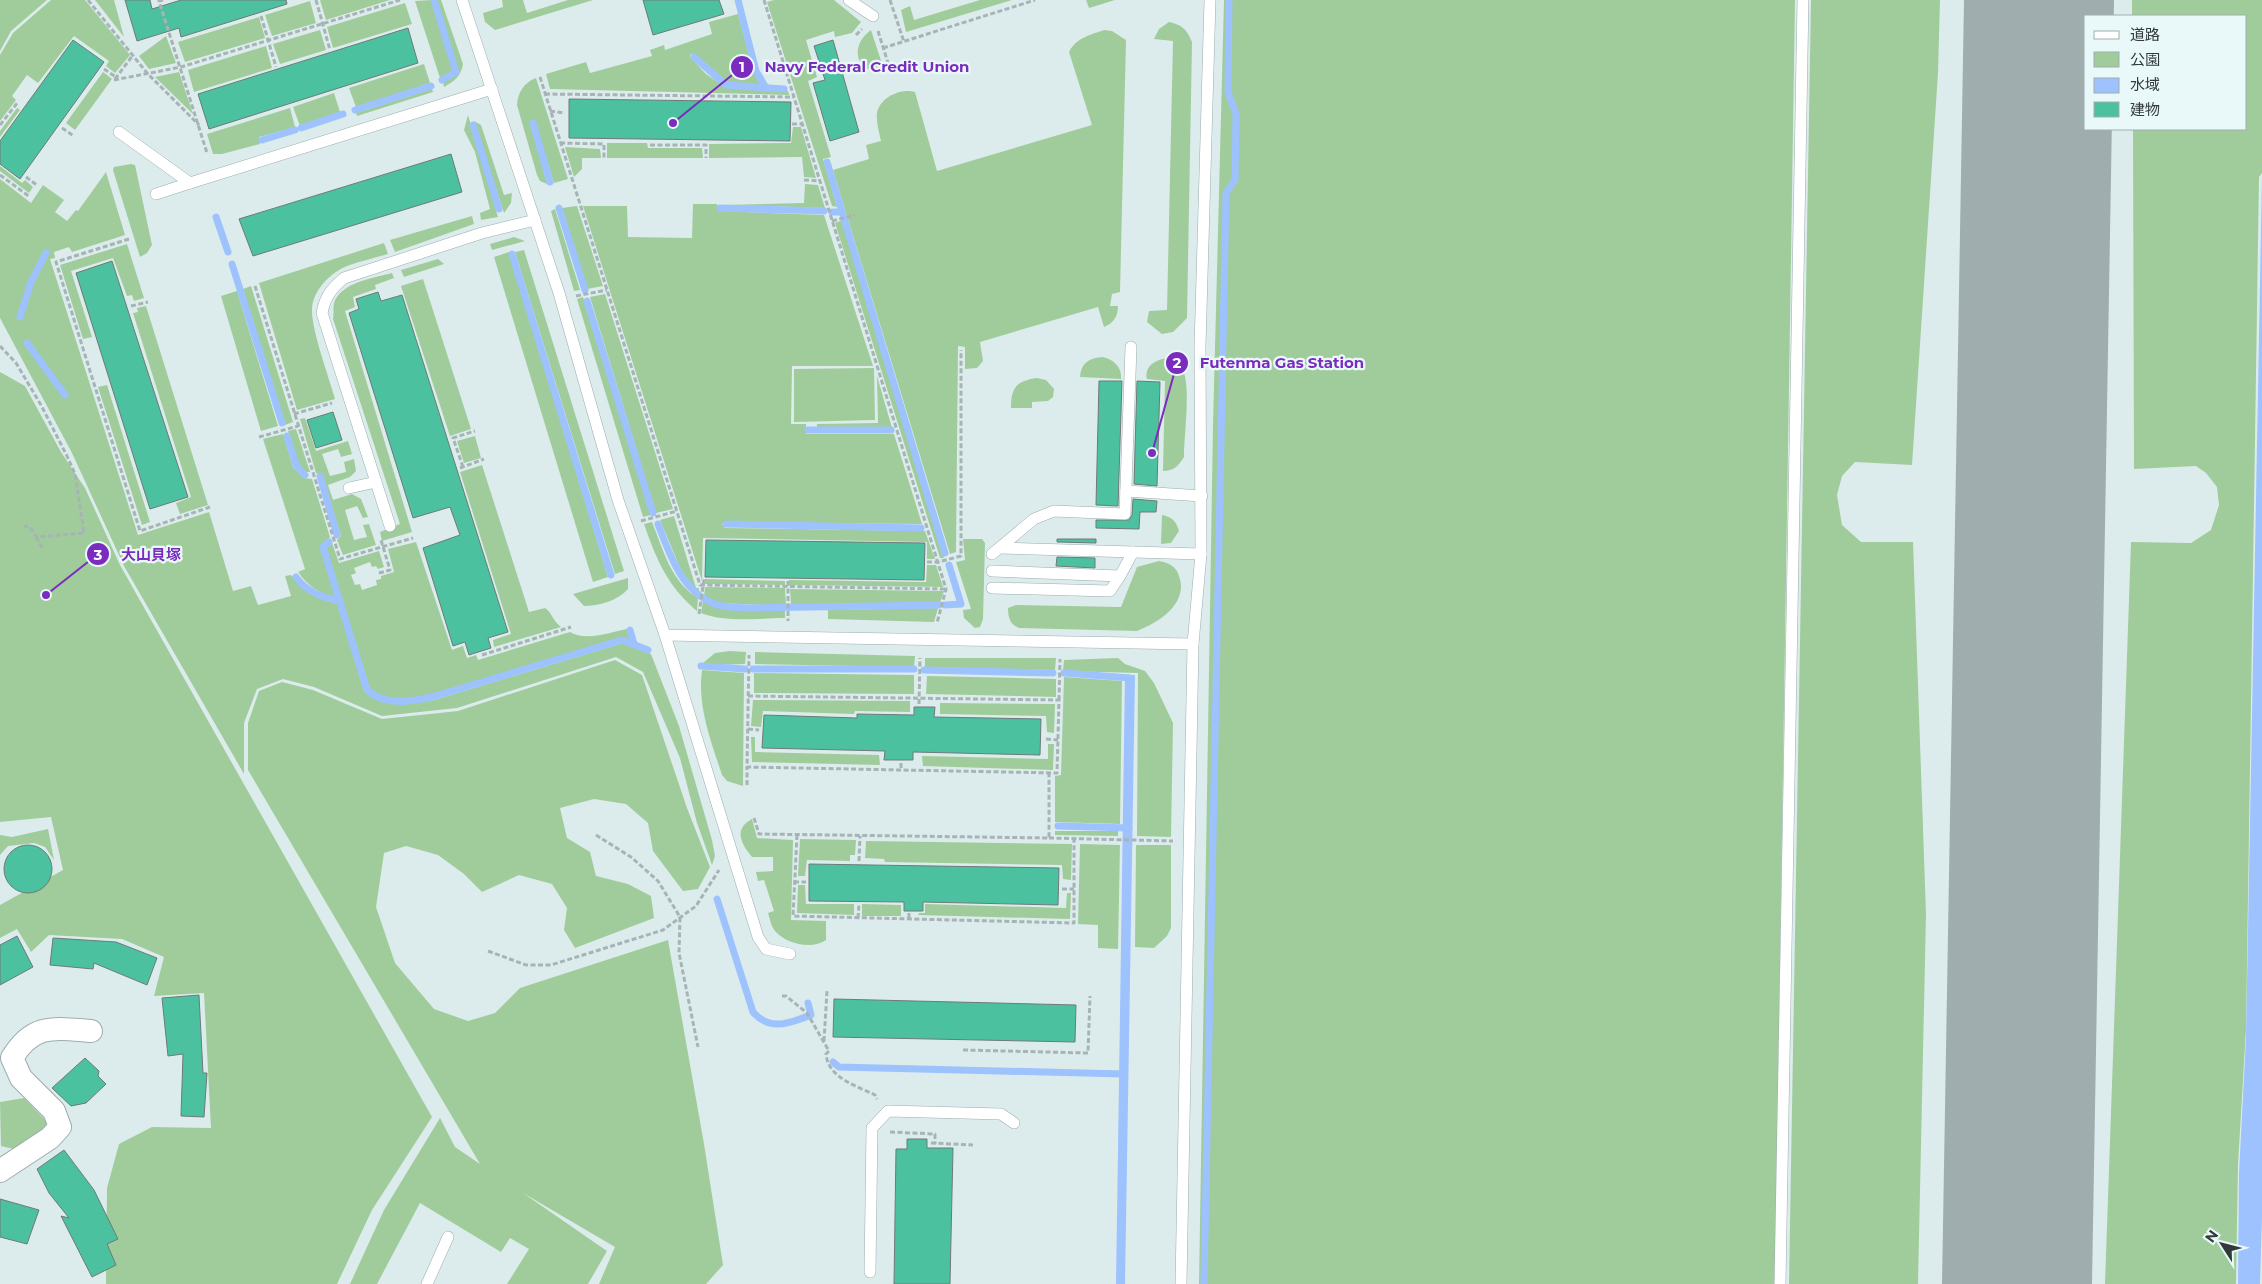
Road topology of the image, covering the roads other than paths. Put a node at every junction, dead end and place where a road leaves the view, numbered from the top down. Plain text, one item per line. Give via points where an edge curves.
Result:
1 (462, 0) edge
2 (849, 0) edge
3 (1210, 0) edge
4 (1803, 0) edge
5 (873, 16) road end
6 (492, 89) junction
7 (119, 132) dead end
8 (190, 183) junction
9 (156, 194) dead end
10 (535, 220) junction
11 (1131, 347) dead end
12 (376, 482) junction
13 (349, 488) dead end
14 (1126, 492) junction
15 (1202, 496) junction
16 (390, 526) dead end
17 (1133, 552) junction
18 (1201, 554) junction
19 (992, 571) dead end
20 (1120, 576) junction
21 (992, 588) dead end
22 (665, 634) junction
23 (1192, 644) junction
24 (790, 954) dead end
25 (91, 1031) dead end
26 (1014, 1123) dead end
27 (0, 1171) edge
28 (448, 1237) dead end
29 (870, 1272) dead end
30 (427, 1284) edge
31 (1181, 1284) edge
32 (1780, 1284) edge

1 - 6 lane
2 - 5 lane
3 - 15 lane via 1200,346
4 - 32 lane
6 - 8 lane
6 - 10 lane
7 - 8 lane
8 - 9 lane
10 - 12 lane via 482,233 344,278 325,299 322,313
10 - 22 lane via 618,500
11 - 14 lane
12 - 13 lane
12 - 16 lane
14 - 15 lane
14 - 17 lane via 1125,514 1054,511 1034,519 996,551
15 - 18 lane
17 - 18 lane
17 - 20 lane
18 - 23 lane
19 - 20 lane
20 - 21 lane via 1110,591
22 - 23 lane
22 - 24 lane via 758,937 766,949
23 - 31 lane
25 - 27 street via 61,1028 36,1032 22,1042 12,1058 21,1078 54,1111 60,1127 50,1138
26 - 29 lane via 1001,1114 888,1111 882,1116 872,1128
28 - 30 lane

